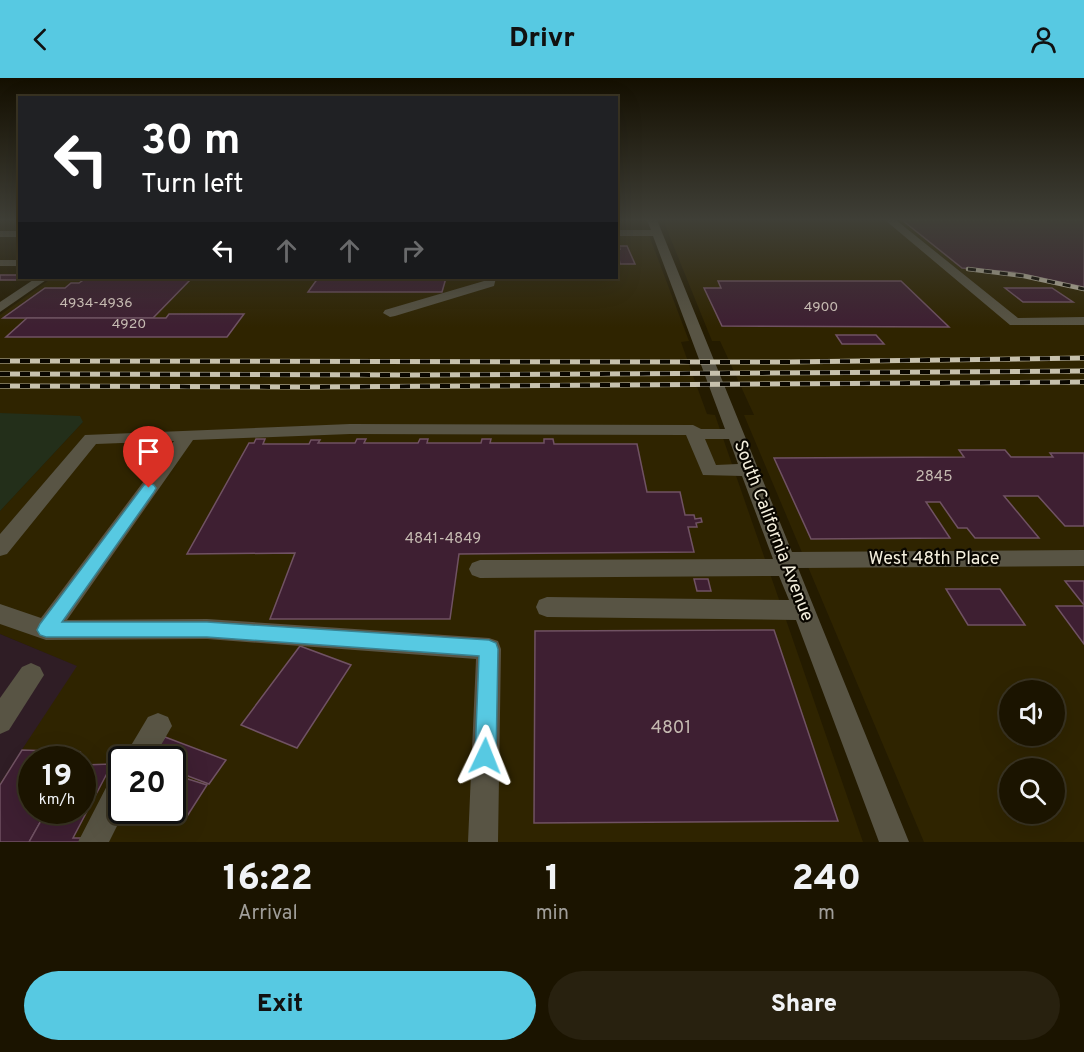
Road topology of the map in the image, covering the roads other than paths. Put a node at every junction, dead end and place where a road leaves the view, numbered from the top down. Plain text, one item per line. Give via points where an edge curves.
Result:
1 (666, 256) edge
2 (934, 256) edge
3 (0, 263) edge
4 (18, 263) edge
5 (43, 279) edge
6 (490, 279) edge
7 (0, 308) edge
8 (390, 313) dead end
9 (1084, 321) edge
10 (695, 434) junction
11 (736, 434) junction
12 (188, 435) junction
13 (750, 470) junction
14 (0, 548) edge
15 (1084, 558) edge
16 (786, 564) junction
17 (480, 569) dead end
18 (547, 607) dead end
19 (804, 610) junction
20 (0, 614) edge
21 (46, 630) junction
22 (31, 675) dead end
23 (0, 721) edge
24 (158, 726) dead end
25 (145, 746) edge
26 (108, 813) edge
27 (93, 842) edge
28 (483, 842) edge
29 (894, 842) edge

1 - 11 street, South California Avenue
2 - 9 street via 1015,322
3 - 4 street
5 - 7 street
6 - 8 street via 490,283
10 - 11 street
10 - 12 street via 693,430 350,429
10 - 13 street via 709,471
11 - 13 street, South California Avenue
12 - 14 street via 92,439
12 - 21 street
13 - 16 street, South California Avenue
15 - 16 street, West 48th Place
16 - 17 street, West 48th Place
16 - 19 street, South California Avenue
18 - 19 street
19 - 29 street, South California Avenue
20 - 21 street
21 - 28 street via 207,629 489,649
22 - 23 street
24 - 25 street
26 - 27 street

